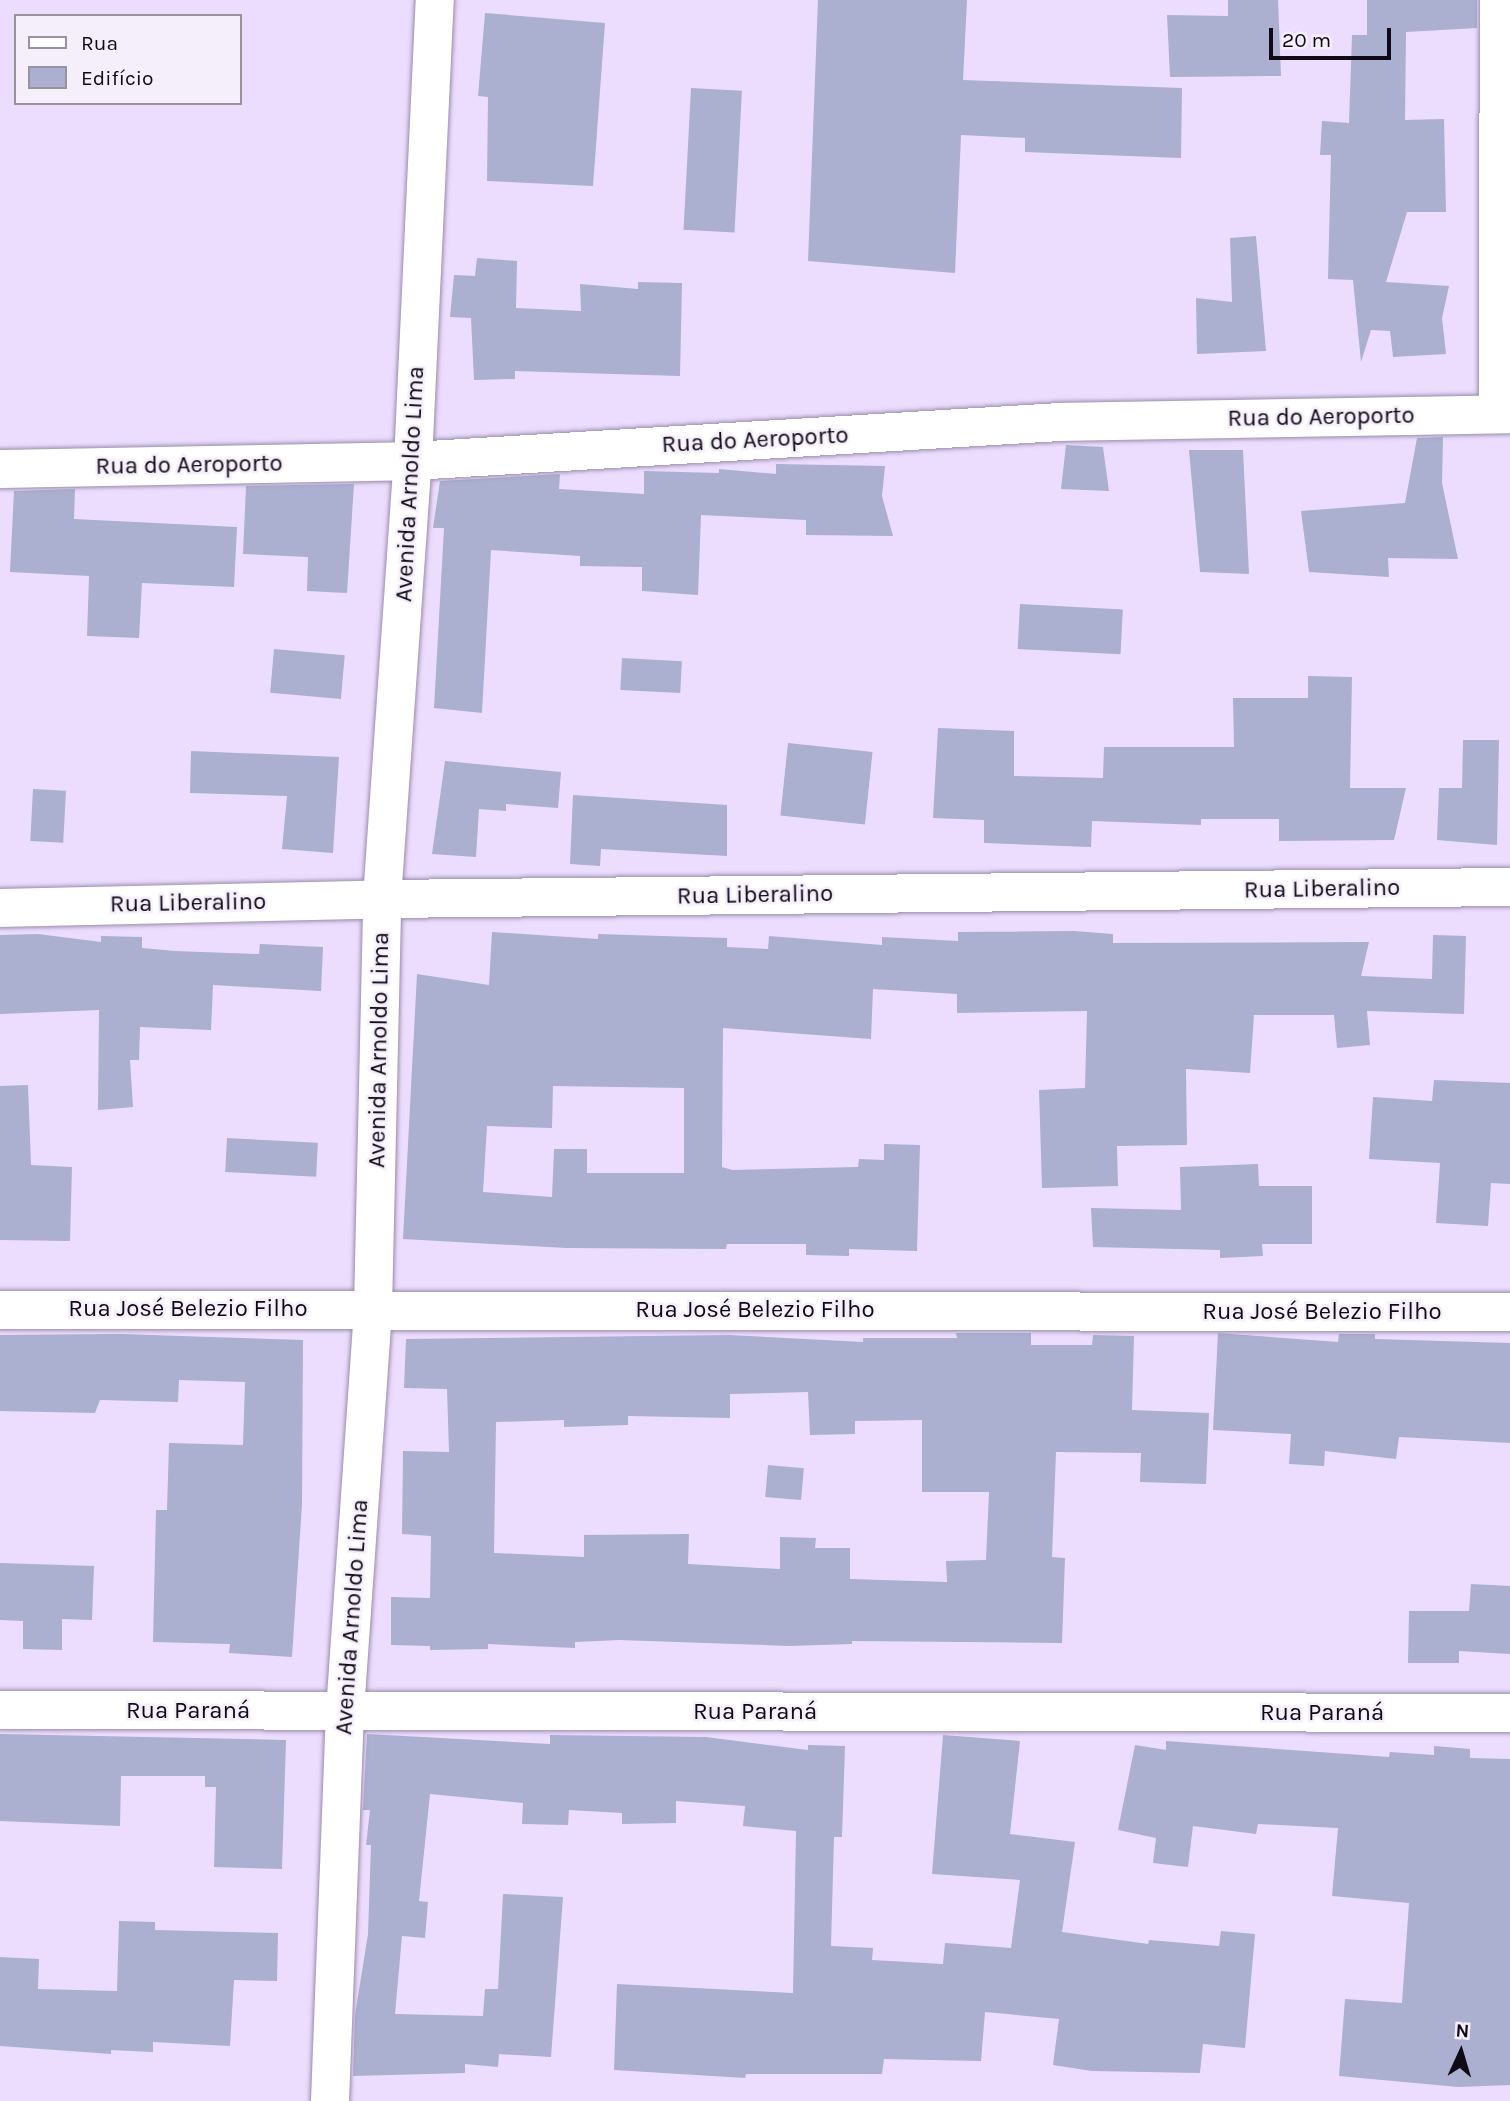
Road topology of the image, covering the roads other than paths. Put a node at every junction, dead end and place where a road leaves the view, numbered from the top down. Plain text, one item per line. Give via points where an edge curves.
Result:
1 (435, 0) edge
2 (1499, 0) edge
3 (1504, 414) edge
4 (413, 461) junction
5 (0, 470) edge
6 (1510, 887) edge
7 (382, 899) junction
8 (0, 908) edge
9 (373, 1308) junction
10 (0, 1310) edge
11 (1510, 1312) edge
12 (0, 1710) edge
13 (345, 1711) junction
14 (1510, 1713) edge
15 (330, 2101) edge

1 - 4 street, Avenida Arnoldo Lima
2 - 3 street
3 - 4 street, Rua do Aeroporto via 1059,422
4 - 5 street, Rua do Aeroporto
4 - 7 street, Avenida Arnoldo Lima
6 - 7 street, Rua Liberalino
7 - 8 street, Rua Liberalino
7 - 9 street, Avenida Arnoldo Lima
9 - 10 street, Rua José Belezio Filho
9 - 11 street, Rua José Belezio Filho
9 - 13 street, Avenida Arnoldo Lima
12 - 13 street, Rua Paraná
13 - 14 street, Rua Paraná
13 - 15 street, Avenida Arnoldo Lima

